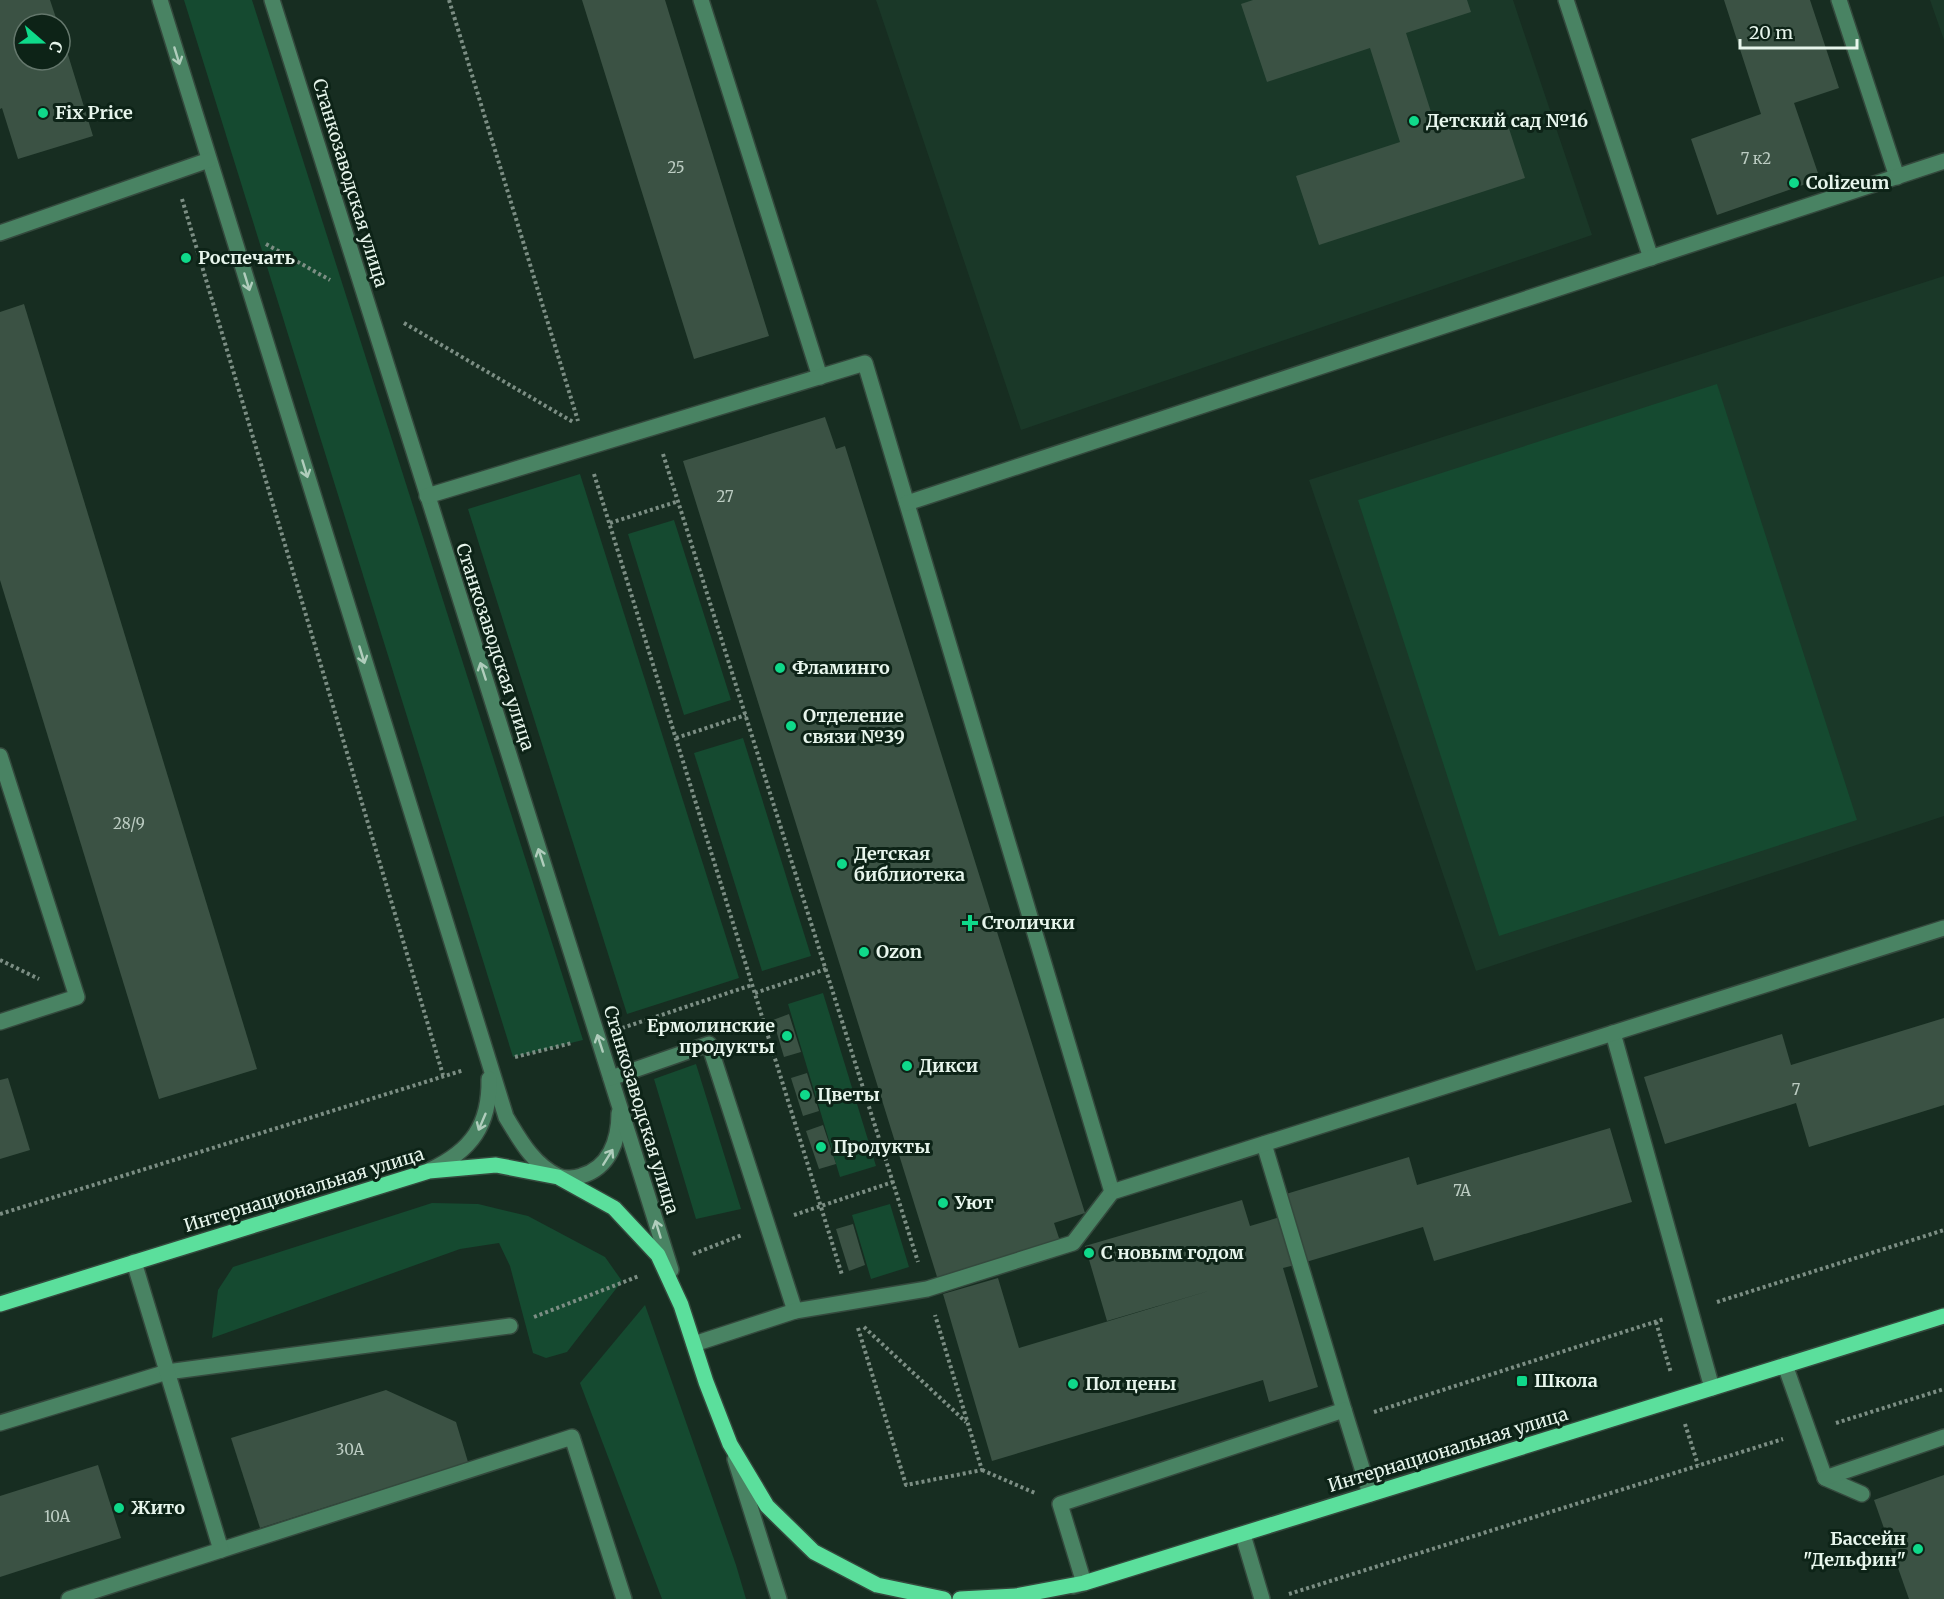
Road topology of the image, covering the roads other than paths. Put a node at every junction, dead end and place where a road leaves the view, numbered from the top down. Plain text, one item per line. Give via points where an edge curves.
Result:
1 (160, 0) edge
2 (272, 0) edge
3 (701, 0) edge
4 (1566, 0) edge
5 (1839, 0) edge
6 (209, 160) junction
7 (1944, 161) edge
8 (1897, 177) junction
9 (0, 233) edge
10 (1651, 258) junction
11 (820, 377) junction
12 (428, 496) junction
13 (907, 503) junction
14 (0, 756) edge
15 (1944, 928) edge
16 (0, 1022) edge
17 (1613, 1033) junction
18 (489, 1064) junction
19 (611, 1078) junction
20 (618, 1101) junction
21 (1264, 1144) junction
22 (429, 1171) junction
23 (558, 1177) junction
24 (1112, 1192) junction
25 (134, 1262) junction
26 (0, 1304) edge
27 (681, 1305) junction
28 (795, 1311) junction
29 (1944, 1316) edge
30 (510, 1326) dead end
31 (694, 1344) junction
32 (1785, 1365) junction
33 (167, 1372) junction
34 (1712, 1388) junction
35 (1346, 1415) junction
36 (0, 1423) edge
37 (1944, 1437) edge
38 (730, 1444) junction
39 (1825, 1478) junction
40 (1370, 1494) junction
41 (1862, 1494) dead end
42 (1243, 1535) junction
43 (221, 1550) junction
44 (1084, 1583) junction
45 (69, 1599) edge
46 (624, 1599) edge
47 (779, 1599) edge
48 (944, 1599) edge
49 (960, 1599) edge
50 (1034, 1599) edge
51 (1262, 1599) edge

1 -> 6 street
2 - 12 street, Станкозаводская улица
3 - 11 street
4 - 10 street
5 - 8 street
6 - 9 street
6 -> 18 street
7 - 8 street
8 - 10 street
10 - 13 street
11 - 12 street
11 - 13 street via 865,363
19 -> 12 street, Станкозаводская улица
13 - 24 street
14 - 16 street via 77,997
15 - 17 street
17 - 21 street
17 - 34 street
18 -> 22 street via 487,1109 480,1127 469,1146
18 - 23 street via 506,1117 526,1151
19 - 20 street, Станкозаводская улица
19 - 28 street via 708,1044
23 -> 20 street via 577,1178 603,1165 617,1136
27 -> 20 street, Станкозаводская улица
21 - 24 street
21 - 35 street
22 - 23 main road, Интернациональная улица via 496,1165
22 - 25 main road, Интернациональная улица
23 - 27 main road, Интернациональная улица via 614,1208 658,1255
24 - 28 street via 1073,1243 927,1289
25 - 26 main road, Интернациональная улица
25 - 33 street
27 - 31 main road, Интернациональная улица
28 - 31 street
29 - 32 main road, Интернациональная улица
30 - 33 street
31 - 38 main road, Интернациональная улица
32 - 34 main road, Интернациональная улица
32 - 39 street
33 - 36 street
33 - 43 street
34 - 40 main road, Интернациональная улица
35 - 40 street
35 - 44 street via 1060,1504
37 - 39 street
38 - 47 street
38 - 48 main road, Интернациональная улица via 767,1506 814,1552 877,1585
39 - 41 street
40 - 42 main road, Интернациональная улица
42 - 44 main road, Интернациональная улица
42 - 51 street
43 - 45 street
43 - 46 street via 572,1437
44 - 49 main road, Интернациональная улица via 1016,1596
44 - 50 street

